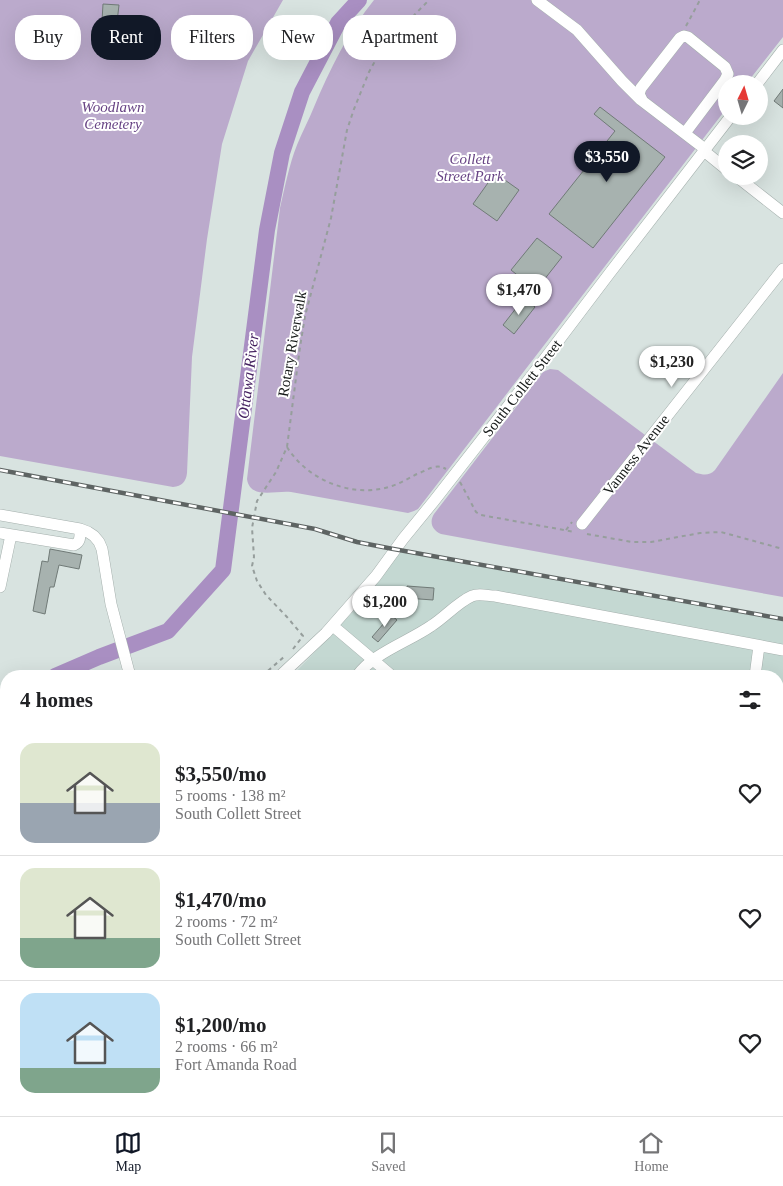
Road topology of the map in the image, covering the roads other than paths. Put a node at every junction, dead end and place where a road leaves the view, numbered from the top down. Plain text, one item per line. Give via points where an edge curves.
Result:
1 (537, 0) edge
2 (783, 50) edge
3 (764, 75) edge
4 (643, 101) junction
5 (724, 125) edge
6 (685, 133) junction
7 (704, 150) junction
8 (718, 162) edge
9 (747, 185) edge
10 (783, 213) edge
11 (783, 269) edge
12 (0, 514) edge
13 (80, 529) junction
14 (581, 530) road end
15 (6, 534) edge
16 (0, 587) edge
17 (333, 626) junction
18 (759, 646) junction
19 (780, 652) edge
20 (373, 660) junction
21 (129, 670) edge
22 (286, 670) edge
23 (363, 670) edge
24 (385, 670) edge
25 (756, 670) edge

1 - 4 street via 577,30
2 - 3 street
4 - 6 street
4 - 6 street via 638,94 640,89 680,38 688,37 725,67 728,74
5 - 7 street, South Collett Street
6 - 7 street
7 - 8 street
7 - 17 street, South Collett Street via 377,575
9 - 10 street
11 - 14 street, Vanness Avenue
12 - 13 street
13 - 15 street via 80,540 74,545
13 - 21 street via 91,534 101,545 111,604
15 - 16 street
17 - 20 street
17 - 22 street, South Collett Street
18 - 19 street
18 - 20 street via 495,596 474,595 432,626
18 - 25 street
20 - 23 street
20 - 24 street

